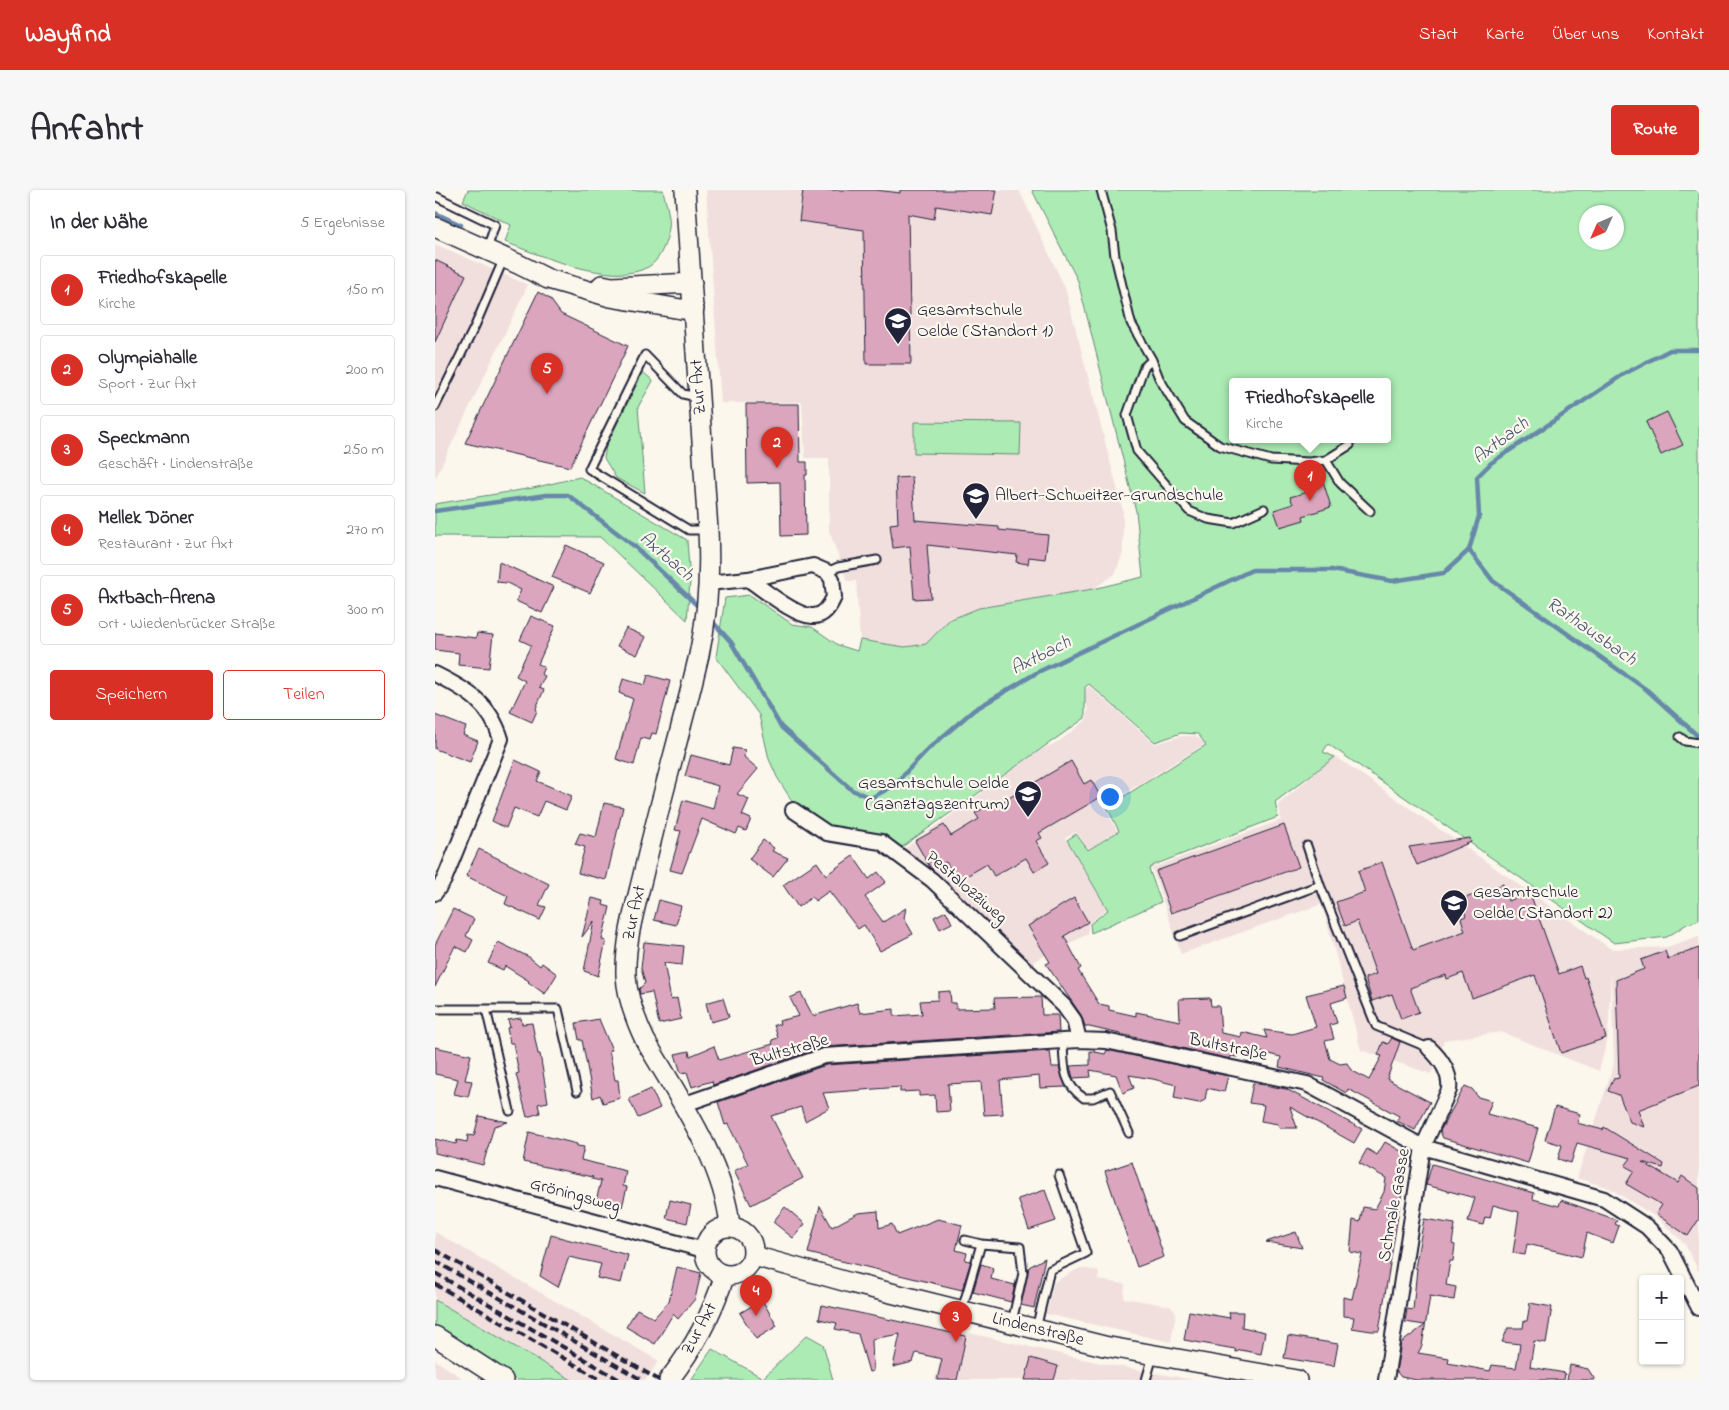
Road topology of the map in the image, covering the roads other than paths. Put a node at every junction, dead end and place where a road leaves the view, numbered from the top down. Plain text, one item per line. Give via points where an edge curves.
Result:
1 (685, 190) edge
2 (1101, 190) edge
3 (435, 196) edge
4 (435, 227) edge
5 (503, 257) junction
6 (692, 282) junction
7 (694, 309) junction
8 (1152, 360) junction
9 (700, 396) junction
10 (435, 407) edge
11 (1350, 445) dead end
12 (1326, 460) junction
13 (1264, 509) dead end
14 (1370, 511) dead end
15 (708, 530) junction
16 (877, 560) dead end
17 (827, 572) junction
18 (748, 579) junction
19 (708, 583) junction
20 (435, 674) edge
21 (1682, 739) dead end
22 (1699, 743) edge
23 (793, 810) dead end
24 (1307, 846) dead end
25 (1320, 885) junction
26 (435, 893) edge
27 (1180, 936) dead end
28 (435, 1009) edge
29 (486, 1009) junction
30 (1079, 1040) junction
31 (1063, 1041) junction
32 (1429, 1048) joint
33 (577, 1091) dead end
34 (682, 1105) junction
35 (510, 1111) dead end
36 (1129, 1133) dead end
37 (1423, 1147) junction
38 (1059, 1175) dead end
39 (435, 1178) edge
40 (730, 1226) junction
41 (965, 1240) dead end
42 (981, 1244) junction
43 (704, 1250) junction
44 (753, 1256) junction
45 (725, 1275) junction
46 (1699, 1308) edge
47 (962, 1311) junction
48 (1011, 1323) junction
49 (1036, 1329) junction
50 (435, 1336) edge
51 (1153, 1354) junction
52 (1236, 1375) edge
53 (503, 1380) edge
54 (669, 1380) edge
55 (1146, 1380) edge
56 (1297, 1380) edge
57 (1385, 1380) edge

1 - 6 street, Zur Axt
2 - 8 lane via 1131,323
3 - 5 lane via 495,225
4 - 5 street
5 - 6 street via 612,287
5 - 7 street via 548,279 596,293 681,310
5 - 10 lane via 475,326
6 - 7 street, Zur Axt
7 - 9 street, Zur Axt
8 - 12 lane via 1173,404 1185,421 1206,438 1221,446 1271,460
8 - 13 lane via 1144,367 1127,415 1137,451 1189,511 1233,524
9 - 15 street, Zur Axt
9 - 15 lane via 683,394 645,355 589,469 689,530
11 - 12 lane
12 - 14 lane via 1340,483
15 - 19 street, Zur Axt
16 - 17 lane
17 - 18 street via 813,566
17 - 18 street via 835,587 834,597 823,613 812,616 799,613
18 - 19 street
19 - 34 street, Zur Axt via 701,638 627,942 628,995 635,1018
20 - 26 street via 469,692 495,721 501,739 444,880
21 - 22 lane
23 - 30 street, Pestalozziweg via 827,833 881,842 932,880 1064,1006 1074,1020
24 - 25 lane
25 - 27 lane
25 - 32 lane via 1376,1026
28 - 29 lane
29 - 33 lane via 558,1009
29 - 35 lane
30 - 31 street, Bultstraße
30 - 37 street, Bultstraße via 1106,1041 1307,1084
31 - 34 street, Bultstraße via 824,1056
31 - 36 lane via 1064,1073 1069,1084 1084,1098 1110,1091
32 - 37 street, Schmale Gasse via 1441,1059 1450,1081
34 - 40 street, Zur Axt via 719,1174 728,1203
37 - 46 street, Bultstraße via 1604,1199 1647,1227 1670,1251
37 - 57 street, Schmale Gasse
38 - 49 lane via 1086,1253 1051,1270
39 - 43 street, Gröningsweg
40 - 43 street via 717,1229 708,1238
40 - 44 street via 746,1232 751,1239
41 - 42 lane
42 - 47 lane
42 - 48 lane via 1019,1247 1023,1274
43 - 45 street via 707,1262
44 - 45 street via 743,1271
44 - 47 street, Lindenstraße
45 - 54 street, Zur Axt via 713,1310
47 - 48 street, Lindenstraße
48 - 49 street, Lindenstraße
49 - 51 street, Lindenstraße
50 - 53 street
51 - 52 street, Lindenstraße
51 - 55 lane
52 - 56 street, Lindenstraße

